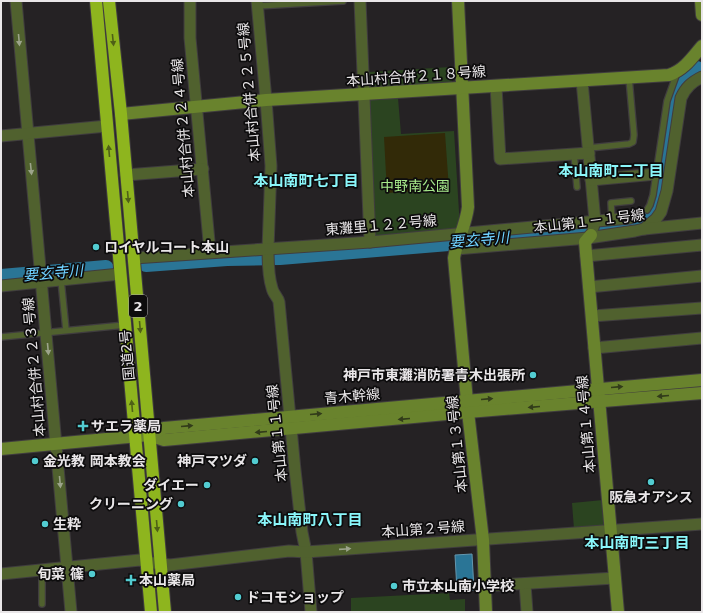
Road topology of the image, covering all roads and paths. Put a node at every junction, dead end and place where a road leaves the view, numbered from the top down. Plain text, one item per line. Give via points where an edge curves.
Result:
1 (16, 1) edge
2 (96, 1) edge
3 (109, 1) edge
4 (190, 1) edge
5 (343, 1) edge
6 (360, 1) edge
7 (458, 1) edge
8 (701, 1) edge
9 (257, 4) edge
10 (702, 15) edge
11 (702, 46) edge
12 (677, 72) junction
13 (702, 77) edge
14 (629, 78) junction
15 (582, 81) junction
16 (496, 86) junction
17 (462, 88) junction
18 (365, 94) junction
19 (266, 100) junction
20 (196, 106) junction
21 (121, 114) junction
22 (107, 126) junction
23 (27, 134) junction
24 (1, 136) edge
25 (589, 150) junction
26 (574, 154) junction
27 (203, 169) junction
28 (656, 174) junction
29 (126, 175) junction
30 (592, 180) junction
31 (577, 187) dead end
32 (631, 201) dead end
33 (647, 210) dead end
34 (630, 218) dead end
35 (612, 220) junction
36 (702, 223) edge
37 (592, 229) junction
38 (644, 229) junction
39 (461, 234) junction
40 (370, 242) junction
41 (702, 245) edge
42 (456, 249) junction
43 (210, 252) junction
44 (268, 255) junction
45 (586, 256) junction
46 (134, 258) junction
47 (120, 274) junction
48 (702, 276) edge
49 (61, 280) junction
50 (42, 282) junction
51 (1, 286) edge
52 (589, 286) junction
53 (702, 308) edge
54 (592, 316) junction
55 (125, 325) junction
56 (66, 330) junction
57 (46, 332) junction
58 (1, 337) edge
59 (702, 338) edge
60 (594, 348) junction
61 (702, 380) edge
62 (598, 389) junction
63 (702, 393) edge
64 (600, 401) junction
65 (467, 407) junction
66 (290, 417) junction
67 (291, 429) junction
68 (149, 435) junction
69 (135, 436) junction
70 (56, 443) junction
71 (1, 449) edge
72 (702, 524) edge
73 (611, 531) junction
74 (483, 540) junction
75 (306, 552) junction
76 (146, 562) junction
77 (160, 564) junction
78 (67, 567) junction
79 (42, 570) junction
80 (1, 574) edge
81 (616, 578) junction
82 (525, 584) junction
83 (485, 586) junction
84 (42, 604) dead end
85 (72, 612) edge
86 (151, 612) edge
87 (165, 612) edge
88 (311, 612) edge
89 (486, 612) edge
90 (527, 612) edge
91 (618, 612) edge

1 -> 23 street, 本山村合併２２３号線
2 - 22 highway, 国道2号 / 2
3 -> 21 highway, 国道2号 / 2
4 - 20 street, 本山村合併２２４号線 via 190,38
5 - 9 lane
6 - 18 street
7 - 17 street, 本山第１３号線
8 - 10 street
9 - 19 street, 本山村合併２２５号線
11 - 12 street
12 - 14 street, 本山村合併２１８号線
12 - 28 lane via 667,101
13 - 38 street via 686,88 681,98 661,212
14 - 15 street, 本山村合併２１８号線
14 - 25 lane via 634,135 632,142
15 - 16 street, 本山村合併２１８号線
15 - 25 street
16 - 17 street, 本山村合併２１８号線
16 - 26 street via 500,159
17 - 18 street, 本山村合併２１８号線
17 - 39 street, 本山第１３号線 via 468,207
18 - 19 street, 本山村合併２１８号線
18 - 40 street
19 - 20 street, 本山村合併２１８号線
19 - 44 street, 本山村合併２２５号線 via 271,166
20 - 21 street, 本山村合併２１８号線
20 - 27 street, 本山村合併２２４号線
21 - 29 highway, 国道2号 / 2
22 - 23 street
47 -> 22 highway, 国道2号 / 2
23 - 24 street
23 -> 50 street, 本山村合併２２３号線
25 - 26 street
25 - 30 street
26 - 31 lane
27 - 29 street
27 - 43 street, 本山村合併２２４号線
28 - 30 street
28 - 33 lane via 653,195
29 -> 46 highway, 国道2号 / 2
30 - 37 street
32 - 35 lane via 611,203
34 - 35 street, 東灘里１２２号線
35 - 37 street, 東灘里１２２号線
36 - 38 street, 本山第１－１号線
37 - 38 street, 本山第１－１号線
37 - 39 street, 東灘里１２２号線
37 - 42 street, 本山第１－１号線
37 - 45 street, 本山第１４号線 via 585,242
39 - 40 street, 東灘里１２２号線
39 - 42 street, 本山第１３号線
40 - 44 street, 東灘里１２２号線
41 - 45 street
42 - 65 street, 本山第１３号線 via 454,258
43 - 44 street, 東灘里１２２号線
43 - 46 street, 東灘里１２２号線
44 - 66 street, 本山第１１号線 via 272,290 279,302
45 - 52 street, 本山第１４号線
46 -> 68 highway, 国道2号 / 2
47 - 49 street
47 - 55 highway, 国道2号 / 2
48 - 52 street
49 - 50 street
49 - 56 lane
50 - 51 street
50 - 57 street, 本山村合併２２３号線
52 - 54 street, 本山第１４号線
53 - 54 street
54 - 60 street, 本山第１４号線
55 - 56 lane
69 -> 55 highway, 国道2号 / 2
56 - 57 lane
57 - 58 lane
57 -> 70 street, 本山村合併２２３号線
59 - 60 street
60 - 62 street, 本山第１４号線
62 -> 61 street, 青木幹線
62 - 64 street, 本山第１４号線
65 -> 62 street, 青木幹線
63 -> 64 street, 青木幹線
64 -> 65 street, 青木幹線
64 - 73 street, 本山第１４号線
66 -> 65 street, 青木幹線
65 -> 67 street, 青木幹線
65 - 74 street, 本山第１３号線
66 - 67 street, 本山第１１号線
68 -> 66 street, 青木幹線 via 164,428
67 -> 68 street, 青木幹線 via 164,440
67 - 75 street, 本山第１１号線
68 - 69 street, 青木幹線
68 -> 77 highway, 国道2号 / 2
69 - 70 street, 青木幹線
69 - 76 highway, 国道2号 / 2
70 - 71 street, 青木幹線
70 -> 78 street, 本山村合併２２３号線
72 - 73 street, 本山第２号線
73 - 74 street, 本山第２号線
73 - 81 street, 本山第１４号線
75 -> 74 street, 本山第２号線
74 - 83 street, 本山第１３号線
75 - 77 street, 本山第２号線 via 289,550 170,565
75 - 88 street, 本山第１１号線
76 - 77 street, 本山第２号線
76 - 78 street, 本山第２号線 via 140,560
76 - 86 highway, 国道2号 / 2
77 - 87 highway, 国道2号 / 2
78 - 79 street, 本山第２号線
78 - 85 street, 本山村合併２２３号線
79 - 80 street, 本山第２号線
79 - 84 lane
81 - 82 street
81 - 91 street, 本山第１４号線
82 - 83 street
82 - 90 street
83 - 89 street, 本山第１３号線

